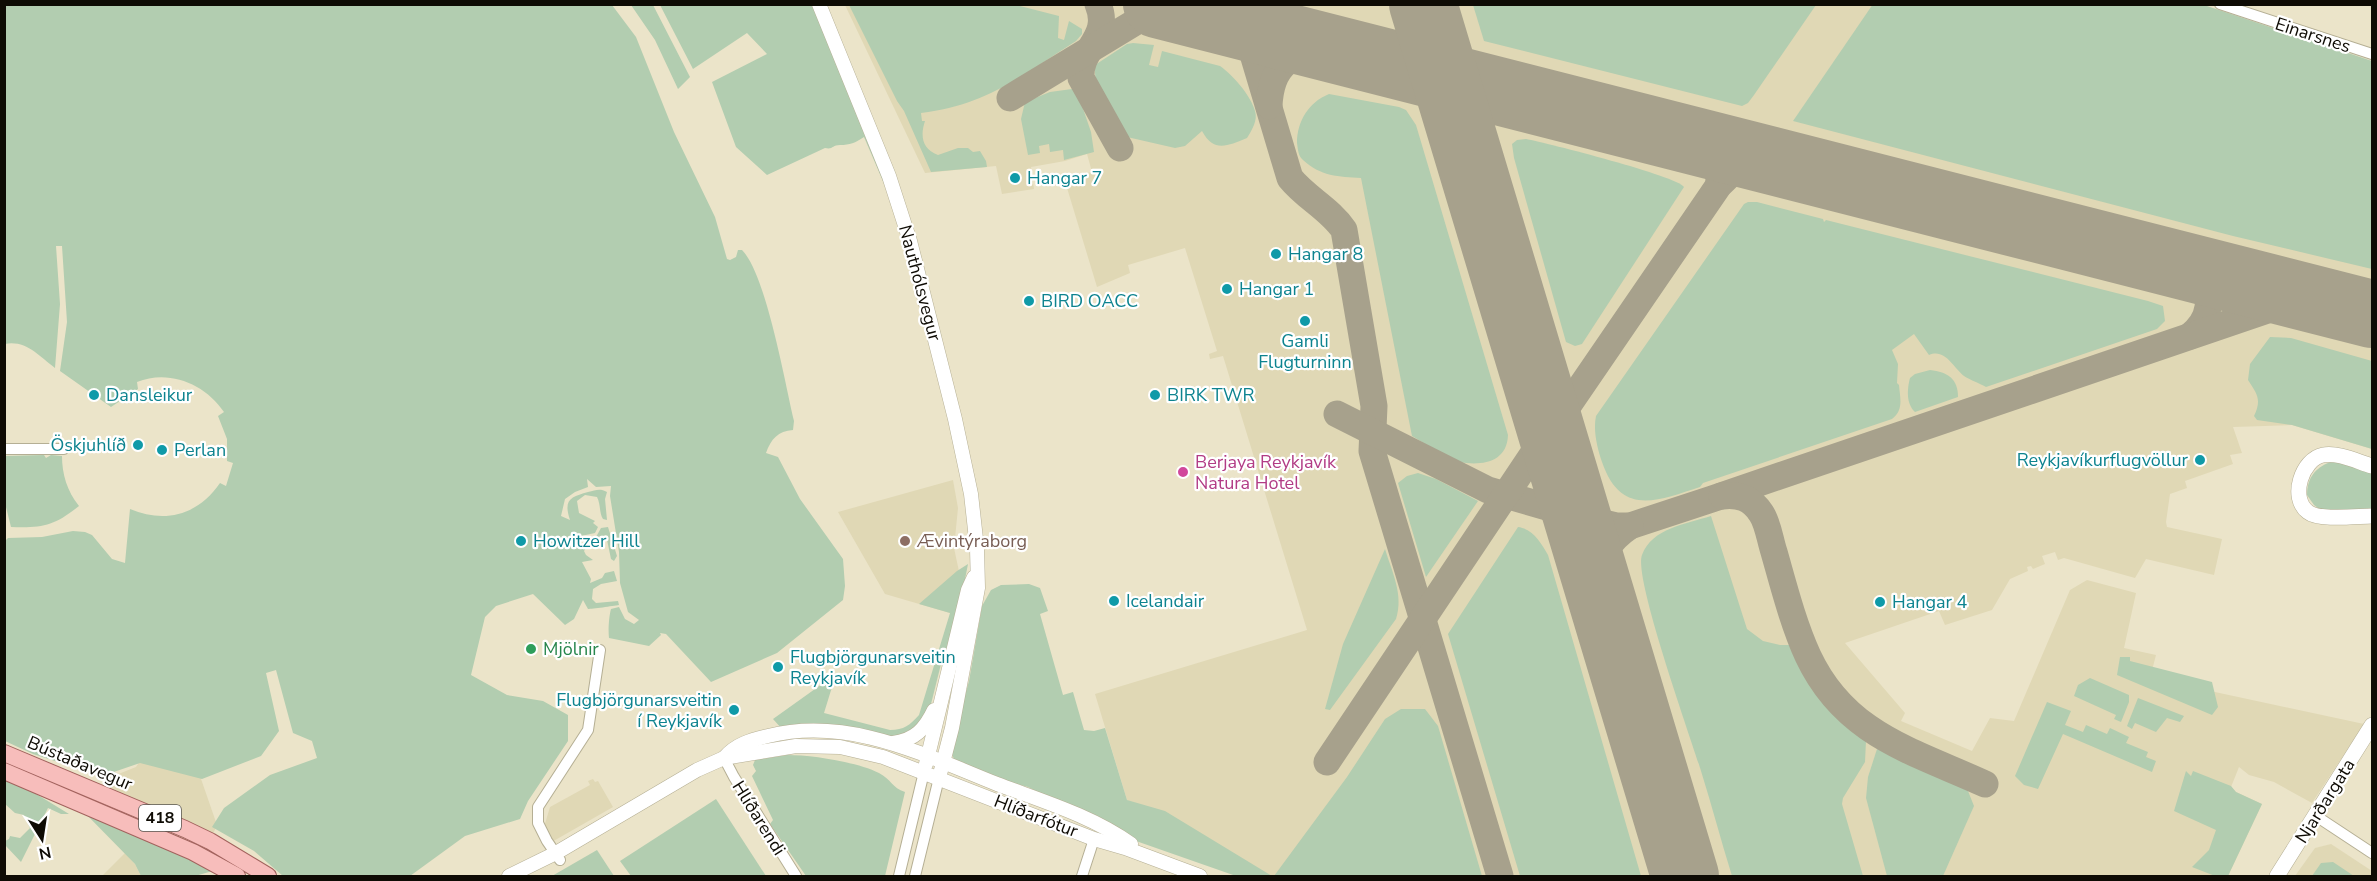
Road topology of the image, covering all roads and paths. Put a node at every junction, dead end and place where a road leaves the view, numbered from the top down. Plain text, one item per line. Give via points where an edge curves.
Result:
1 (819, 4) edge
2 (2220, 4) edge
3 (2373, 54) edge
4 (4, 449) edge
5 (64, 449) dead end
6 (2373, 466) edge
7 (2373, 516) edge
8 (976, 573) junction
9 (600, 650) dead end
10 (944, 693) junction
11 (2373, 725) edge
12 (891, 743) junction
13 (4, 753) edge
14 (928, 756) junction
15 (724, 758) junction
16 (944, 762) junction
17 (4, 771) edge
18 (924, 772) junction
19 (939, 778) junction
20 (2316, 816) junction
21 (1094, 838) junction
22 (2373, 853) edge
23 (558, 856) junction
24 (1149, 856) junction
25 (237, 876) edge
26 (268, 876) edge
27 (509, 876) edge
28 (527, 876) edge
29 (796, 876) edge
30 (899, 876) edge
31 (915, 876) edge
32 (1082, 876) edge
33 (1200, 876) edge
34 (2277, 876) edge

1 - 8 street, Nauthólsvegur via 889,176 910,241 969,481
2 - 3 street, Einarsnes
4 - 5 street
6 - 7 main road via 2340,456 2318,456 2304,471 2299,497 2305,509 2314,515
8 - 10 street, Nauthólsvegur via 968,590
8 - 16 street, Nauthólsvegur via 976,600
9 - 23 street via 588,730 538,807 538,823
10 - 12 street via 921,732
10 - 14 street, Nauthólsvegur
11 - 20 main road, Njarðargata
12 - 14 street, Hlíðarfótur
12 - 15 street, Hlíðarfótur via 851,733 799,731 746,743
13 - 26 main road, Bústaðavegur / 418 via 185,829
14 - 16 street, Hlíðarfótur
14 - 18 street, Nauthólsvegur
15 - 18 street, Hlíðarfótur via 818,745 861,751
15 - 23 street via 697,770
15 - 29 street, Hlíðarendi
16 - 19 street, Nauthólsvegur
16 - 24 street, Hlíðarfótur via 1090,821
17 - 25 main road, Bústaðavegur / 418 via 193,852
18 - 19 street, Hlíðarfótur
18 - 30 street
19 - 21 street, Hlíðarfótur
19 - 31 street
20 - 22 street
20 - 34 main road, Njarðargata
21 - 24 street, Hlíðarfótur
21 - 32 street
23 - 27 street
23 - 28 street
24 - 33 street, Hlíðarfótur

